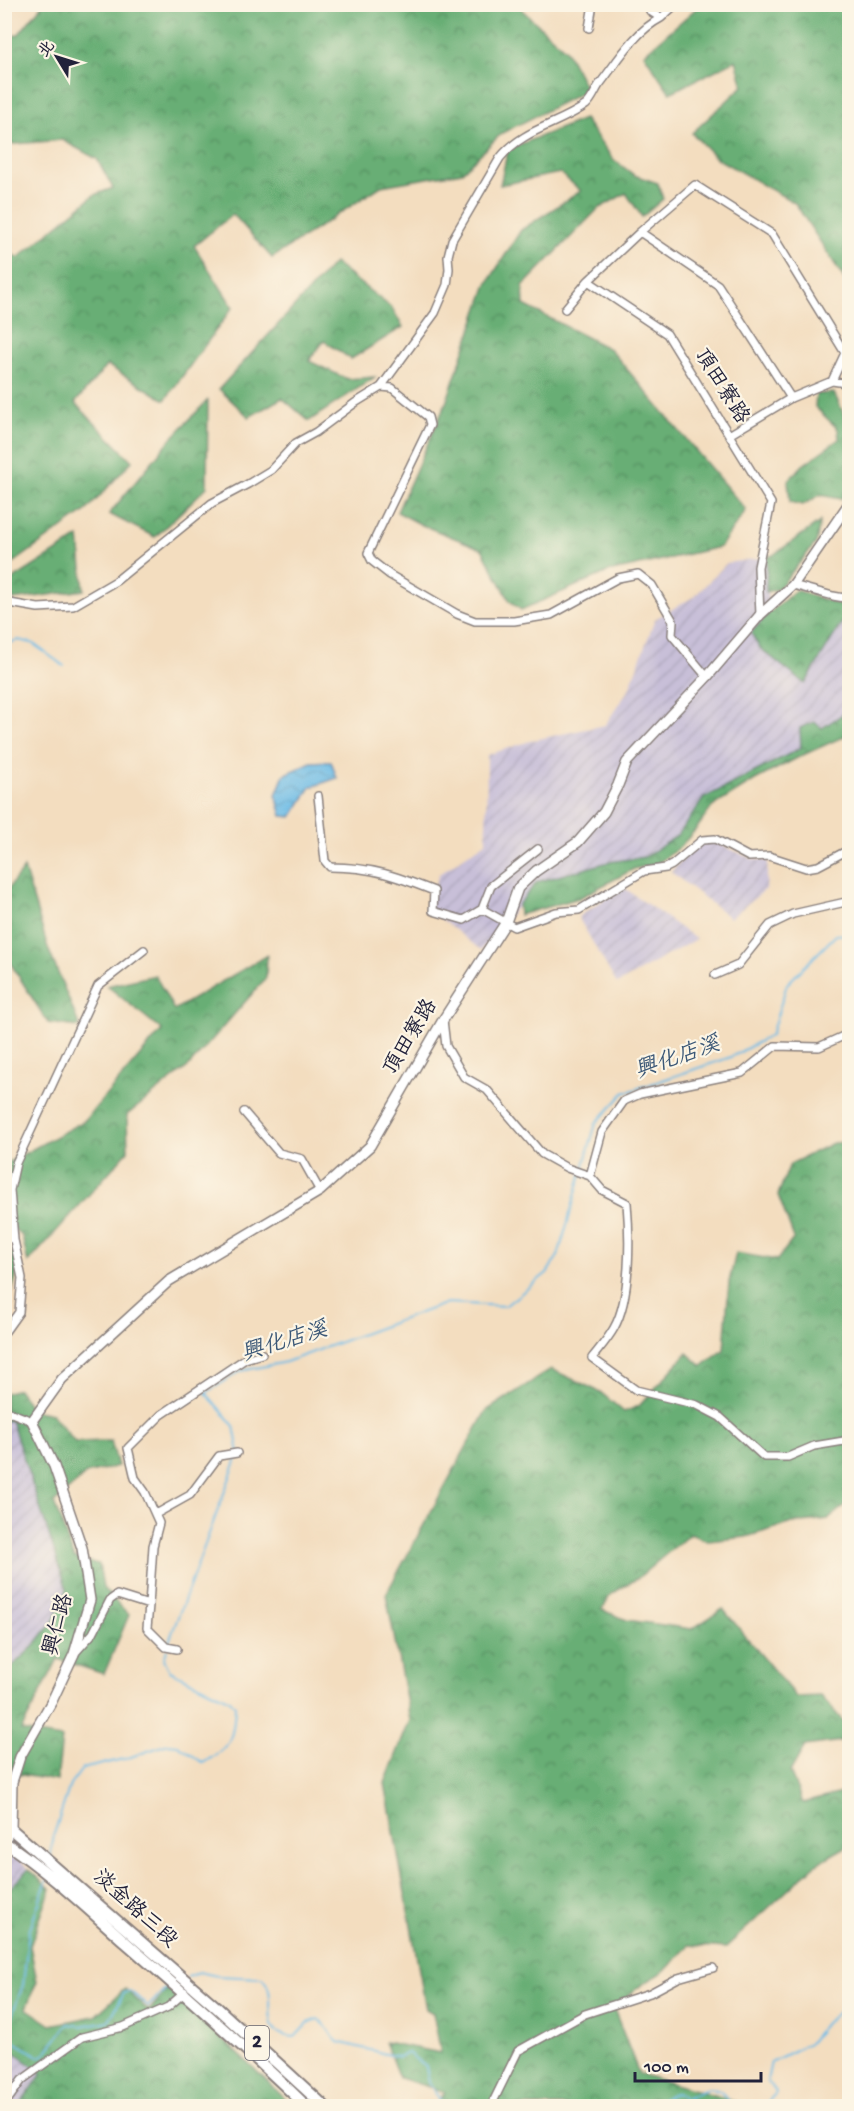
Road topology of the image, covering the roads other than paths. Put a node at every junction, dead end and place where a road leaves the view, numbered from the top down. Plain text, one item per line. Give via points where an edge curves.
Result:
1 (593, 4) edge
2 (648, 4) edge
3 (676, 4) edge
4 (661, 18) junction
5 (589, 28) dead end
6 (640, 232) junction
7 (588, 281) junction
8 (565, 309) dead end
9 (849, 376) edge
10 (832, 381) junction
11 (381, 387) junction
12 (791, 398) junction
13 (729, 435) junction
14 (849, 502) edge
15 (793, 585) junction
16 (849, 599) edge
17 (4, 602) edge
18 (760, 615) junction
19 (707, 677) junction
20 (318, 796) dead end
21 (538, 849) dead end
22 (849, 849) edge
23 (849, 901) edge
24 (482, 909) junction
25 (506, 922) junction
26 (144, 950) dead end
27 (715, 975) dead end
28 (443, 1020) junction
29 (849, 1033) edge
30 (244, 1112) dead end
31 (591, 1176) junction
32 (320, 1191) junction
33 (4, 1235) edge
34 (14, 1240) junction
35 (4, 1333) edge
36 (262, 1354) dead end
37 (4, 1410) edge
38 (32, 1421) junction
39 (849, 1440) edge
40 (237, 1453) dead end
41 (156, 1514) junction
42 (148, 1605) junction
43 (177, 1649) dead end
44 (74, 1654) junction
45 (8, 1828) edge
46 (4, 1842) edge
47 (41, 1862) junction
48 (713, 1968) dead end
49 (185, 1988) junction
50 (4, 2105) edge
51 (306, 2106) edge
52 (324, 2106) edge
53 (491, 2106) edge

1 - 5 street
2 - 4 street via 650,11
3 - 4 street
4 - 11 street via 631,43 588,104 523,136 500,158 452,240 447,285 435,313
6 - 7 street
6 - 10 street via 695,185 772,234 845,353
6 - 12 street via 718,285
7 - 8 street
7 - 13 street, 頂田寮路 via 667,334
9 - 10 street via 846,383
10 - 12 street
11 - 17 street via 296,443 271,470 212,502 116,581 73,606 38,608
11 - 19 street via 392,388 428,417 430,424 368,553 372,561 457,615 475,621 514,621 551,615 618,578 638,574 652,585 673,621 672,635
12 - 13 street
13 - 18 street, 頂田寮路 via 771,503 758,567
14 - 15 street, 頂田寮路
15 - 16 street
15 - 18 street, 頂田寮路
18 - 19 street, 頂田寮路
19 - 25 street, 頂田寮路 via 627,762 604,812 578,842 518,888
20 - 24 street via 325,861 330,867 392,874 434,891 433,911 464,920
21 - 24 street via 491,886
22 - 25 street via 818,866 806,868 769,856 749,857 715,839 702,840 672,865 644,871 579,910 556,912 514,927
23 - 27 street via 793,914 770,925 738,964
24 - 25 street
25 - 28 street, 頂田寮路
26 - 34 street via 98,986 16,1163 10,1190
28 - 31 street via 446,1046 464,1077 487,1090 542,1154
28 - 32 street, 頂田寮路 via 370,1146
29 - 31 street via 819,1047 775,1046 742,1072 624,1101 602,1132
30 - 32 street via 279,1153 302,1159
31 - 39 street via 602,1190 627,1203 629,1228 625,1295 615,1327 592,1359 636,1390 697,1405 720,1417 764,1457 788,1457 814,1446
32 - 38 street, 頂田寮路 via 169,1281 62,1378
33 - 34 street
34 - 35 street via 22,1278 19,1312
36 - 41 street via 244,1359 160,1415 128,1448 135,1479
37 - 38 street
38 - 44 street, 興仁路 via 54,1466 82,1548 90,1600
40 - 41 street via 219,1456 190,1495
41 - 42 street via 159,1523
42 - 43 street via 147,1628 166,1647
42 - 44 street via 117,1595
44 - 45 street, 興仁路 via 20,1757 12,1782
45 - 46 street
45 - 47 main road, 2
46 - 47 main road, 2
47 - 49 main road, 淡金路三段 / 2
48 - 53 street via 585,2014 518,2051
49 - 50 street via 168,2007 123,2027 82,2037 22,2080
49 - 51 main road, 2
49 - 52 main road, 2

